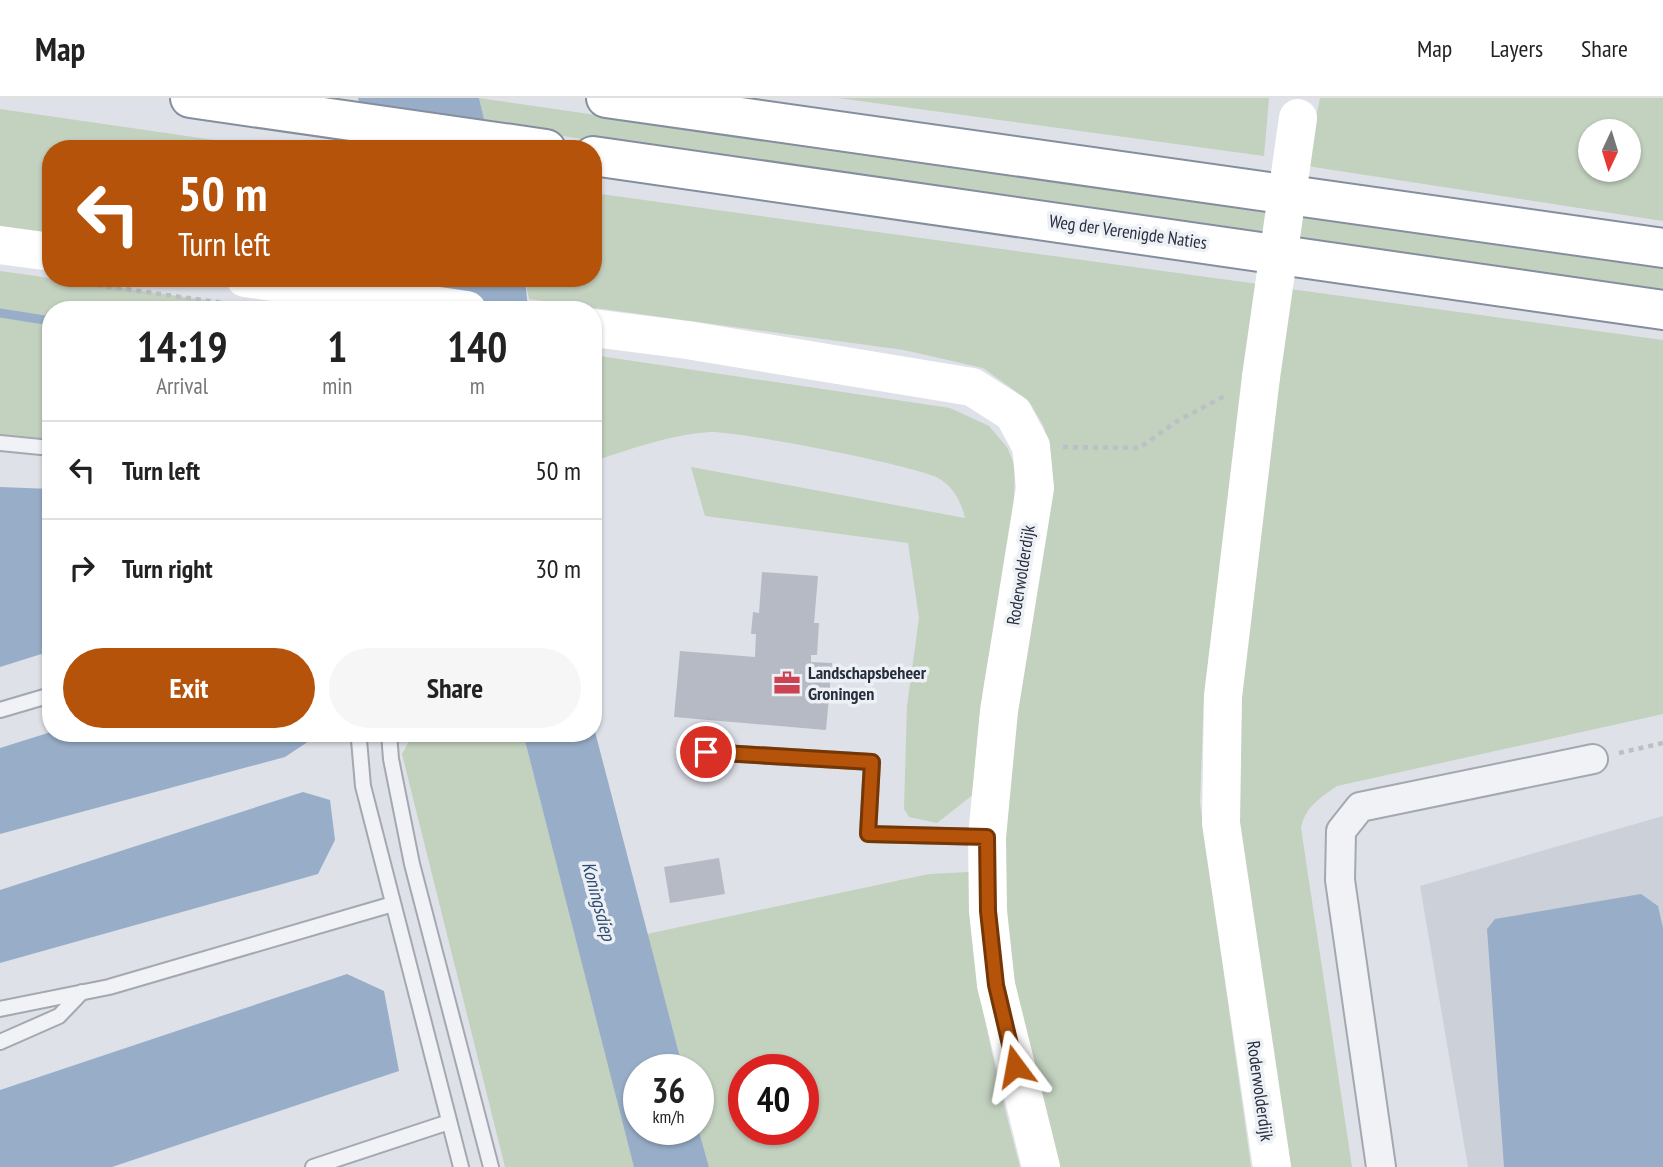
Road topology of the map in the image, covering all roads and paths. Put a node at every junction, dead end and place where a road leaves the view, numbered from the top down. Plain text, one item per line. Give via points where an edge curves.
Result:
1 (190, 98) edge
2 (606, 98) edge
3 (1300, 108) edge
4 (486, 140) edge
5 (602, 157) edge
6 (0, 245) edge
7 (1663, 248) edge
8 (42, 262) edge
9 (208, 287) edge
10 (238, 291) edge
11 (322, 299) edge
12 (411, 301) edge
13 (1663, 310) edge
14 (602, 329) edge
15 (1261, 377) junction
16 (0, 443) edge
17 (42, 446) edge
18 (1031, 446) junction
19 (42, 698) edge
20 (0, 710) edge
21 (359, 742) edge
22 (390, 742) edge
23 (1663, 743) edge
24 (706, 752) dead end
25 (1621, 752) dead end
26 (1593, 759) dead end
27 (987, 837) junction
28 (393, 904) junction
29 (82, 992) junction
30 (0, 1009) edge
31 (0, 1042) edge
32 (449, 1122) junction
33 (313, 1167) edge
34 (461, 1167) edge
35 (491, 1167) edge
36 (1041, 1167) edge
37 (1272, 1167) edge
38 (1381, 1167) edge

1 - 4 main road
2 - 7 main road
3 - 15 main road, Roderwolderdijk, bridge
5 - 13 main road, Weg der Verenigde Naties
6 - 8 main road
9 - 10 path
10 - 11 main road
11 - 12 main road
14 - 18 main road, Roderwolderdijk via 972,387 1013,413
15 - 18 path via 1179,420 1139,448
15 - 37 main road, Roderwolderdijk via 1223,697 1221,823
16 - 17 lane
18 - 27 main road, Roderwolderdijk via 1035,488 999,711
19 - 20 lane
21 - 28 lane via 363,786
22 - 35 lane via 412,864
23 - 25 path
24 - 27 lane via 872,762 868,834
26 - 38 street via 1360,807 1341,831 1340,880
27 - 36 main road, Roderwolderdijk via 996,985
28 - 29 lane
28 - 32 lane
29 - 30 lane
29 - 31 lane via 59,1016
32 - 33 lane
32 - 34 lane

